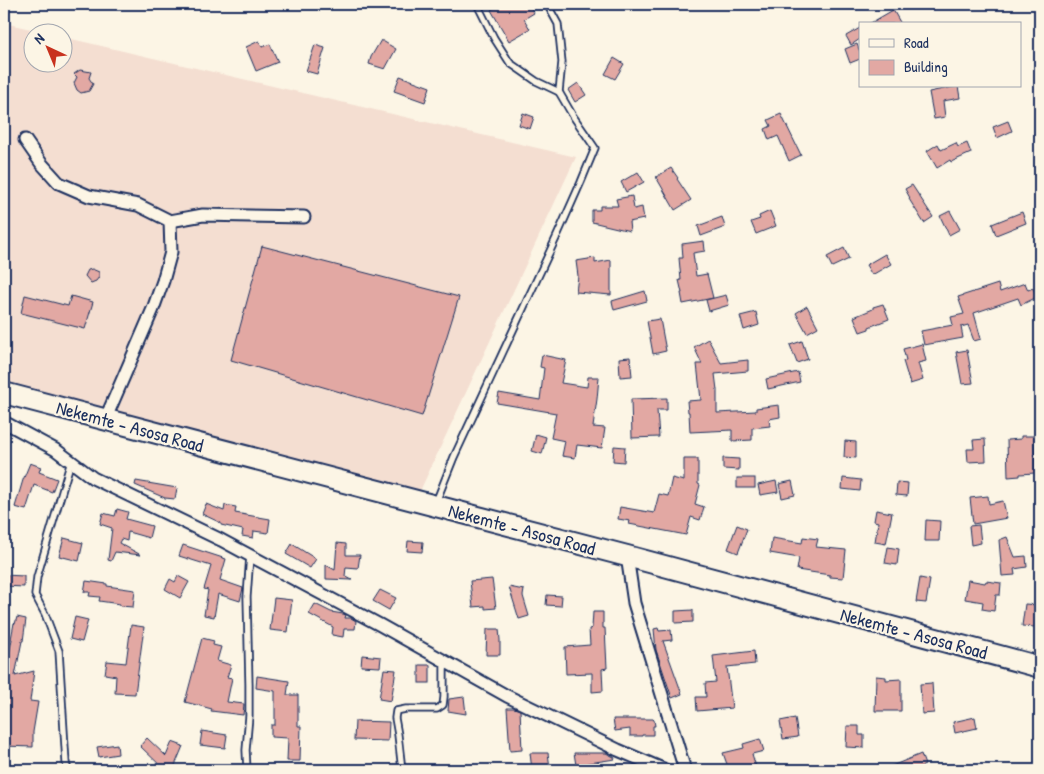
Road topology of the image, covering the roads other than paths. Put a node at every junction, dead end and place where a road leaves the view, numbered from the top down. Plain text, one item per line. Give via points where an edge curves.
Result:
1 (477, 4) edge
2 (547, 4) edge
3 (559, 92) junction
4 (25, 140) dead end
5 (304, 216) dead end
6 (170, 221) junction
7 (4, 393) edge
8 (105, 420) junction
9 (4, 422) edge
10 (71, 461) junction
11 (435, 506) junction
12 (250, 555) junction
13 (627, 556) junction
14 (444, 661) junction
15 (1040, 666) edge
16 (68, 770) edge
17 (246, 770) edge
18 (402, 770) edge
19 (665, 770) edge
20 (685, 770) edge

1 - 3 lane via 510,63
2 - 3 lane via 558,24 562,62
3 - 11 lane via 595,148 454,457
4 - 6 street via 59,183 89,196 138,205
5 - 6 street via 203,215
6 - 8 street via 171,252 154,309
7 - 8 highway, Nekemte - Asosa Road
8 - 11 highway, Nekemte - Asosa Road
9 - 10 street
10 - 12 street via 93,478
10 - 16 lane via 36,577 35,595 59,651
11 - 13 highway, Nekemte - Asosa Road
12 - 14 street
12 - 17 lane
13 - 15 highway, Nekemte - Asosa Road
13 - 20 street via 634,603
14 - 18 lane via 443,705 437,709 396,711
14 - 19 street via 507,696

